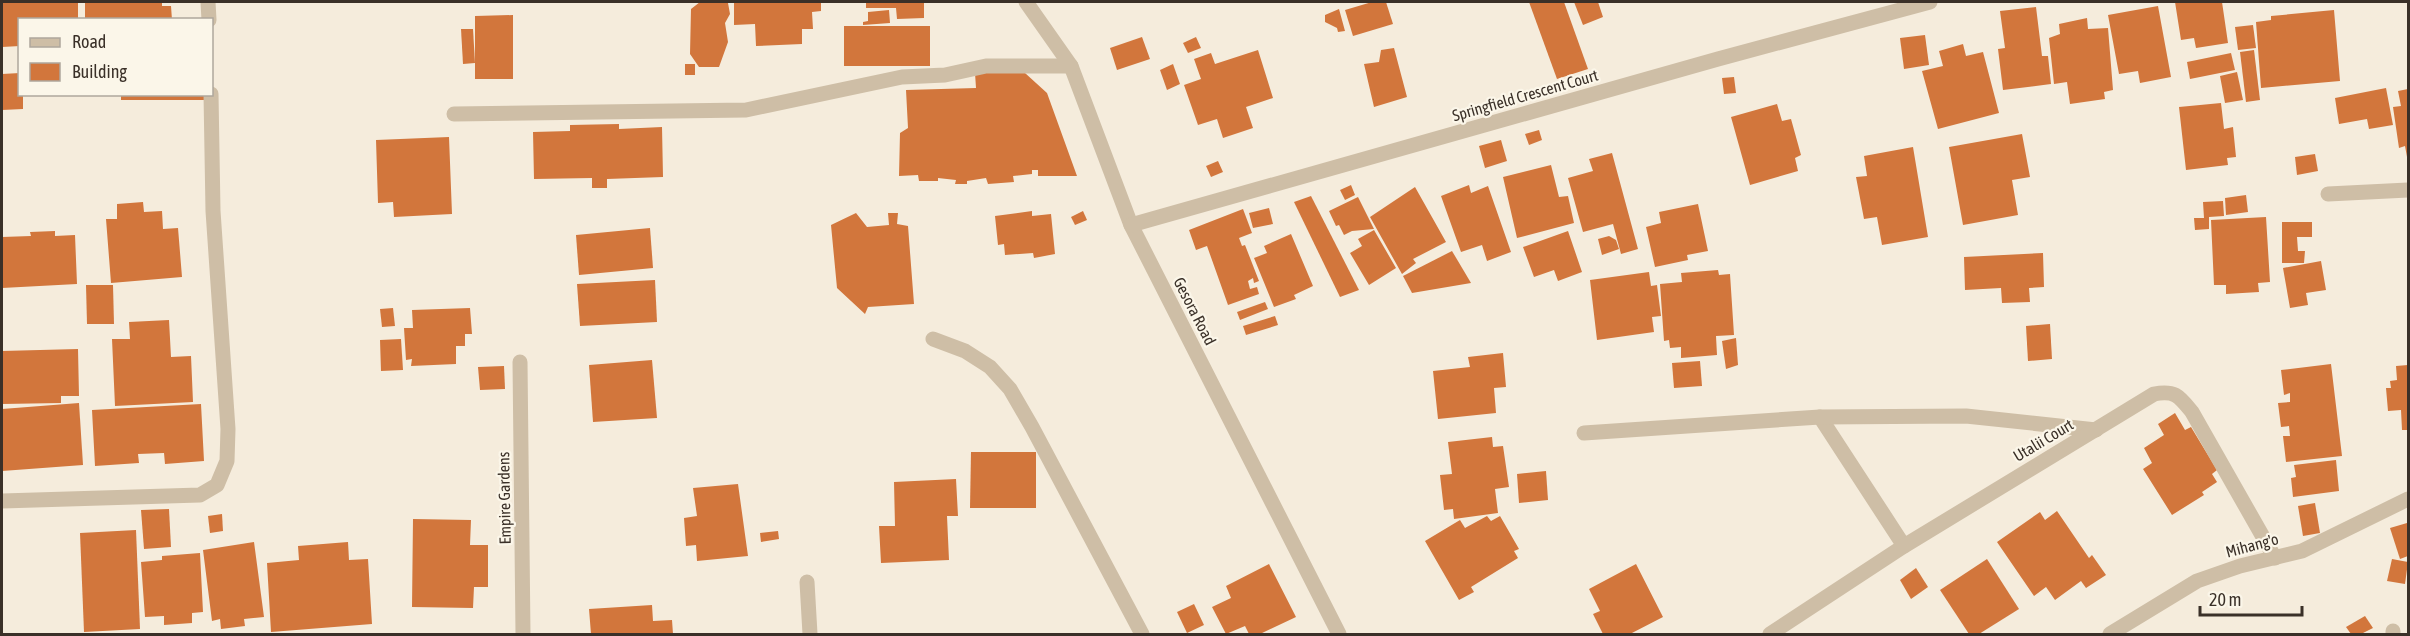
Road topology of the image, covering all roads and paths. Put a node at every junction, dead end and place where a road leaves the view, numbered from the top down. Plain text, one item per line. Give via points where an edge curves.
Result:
1 (208, 2) edge
2 (1026, 2) edge
3 (1930, 2) edge
4 (209, 18) edge
5 (1071, 66) junction
6 (210, 96) edge
7 (454, 114) dead end
8 (2409, 190) edge
9 (2328, 194) dead end
10 (1131, 225) junction
11 (933, 339) dead end
12 (520, 362) dead end
13 (1820, 417) junction
14 (2096, 429) junction
15 (1584, 433) dead end
16 (2409, 500) edge
17 (2, 501) edge
18 (1904, 546) junction
19 (2275, 558) junction
20 (807, 582) dead end
21 (523, 634) edge
22 (810, 634) edge
23 (1142, 634) edge
24 (1339, 634) edge
25 (1770, 634) edge
26 (2110, 634) edge

1 - 4 street
2 - 5 street, Gesora Road
3 - 10 street, Springfield Crescent Court
5 - 7 street via 986,66 945,75 902,76 746,110
5 - 10 street, Gesora Road
6 - 17 street via 213,211 228,429 227,461 217,485 200,495
8 - 9 street
10 - 24 street, Gesora Road
11 - 23 street via 965,351 990,367 1011,389
12 - 21 street, Empire Gardens
13 - 14 street via 1966,416
13 - 15 street
13 - 18 street
14 - 18 street, Utalii Court
14 - 19 street, Utalii Court via 2154,394 2167,392 2179,396 2192,412
16 - 19 street, Mihang'o via 2302,551
18 - 25 street, Utalii Court
19 - 26 street, Mihang'o via 2197,580
20 - 22 street

